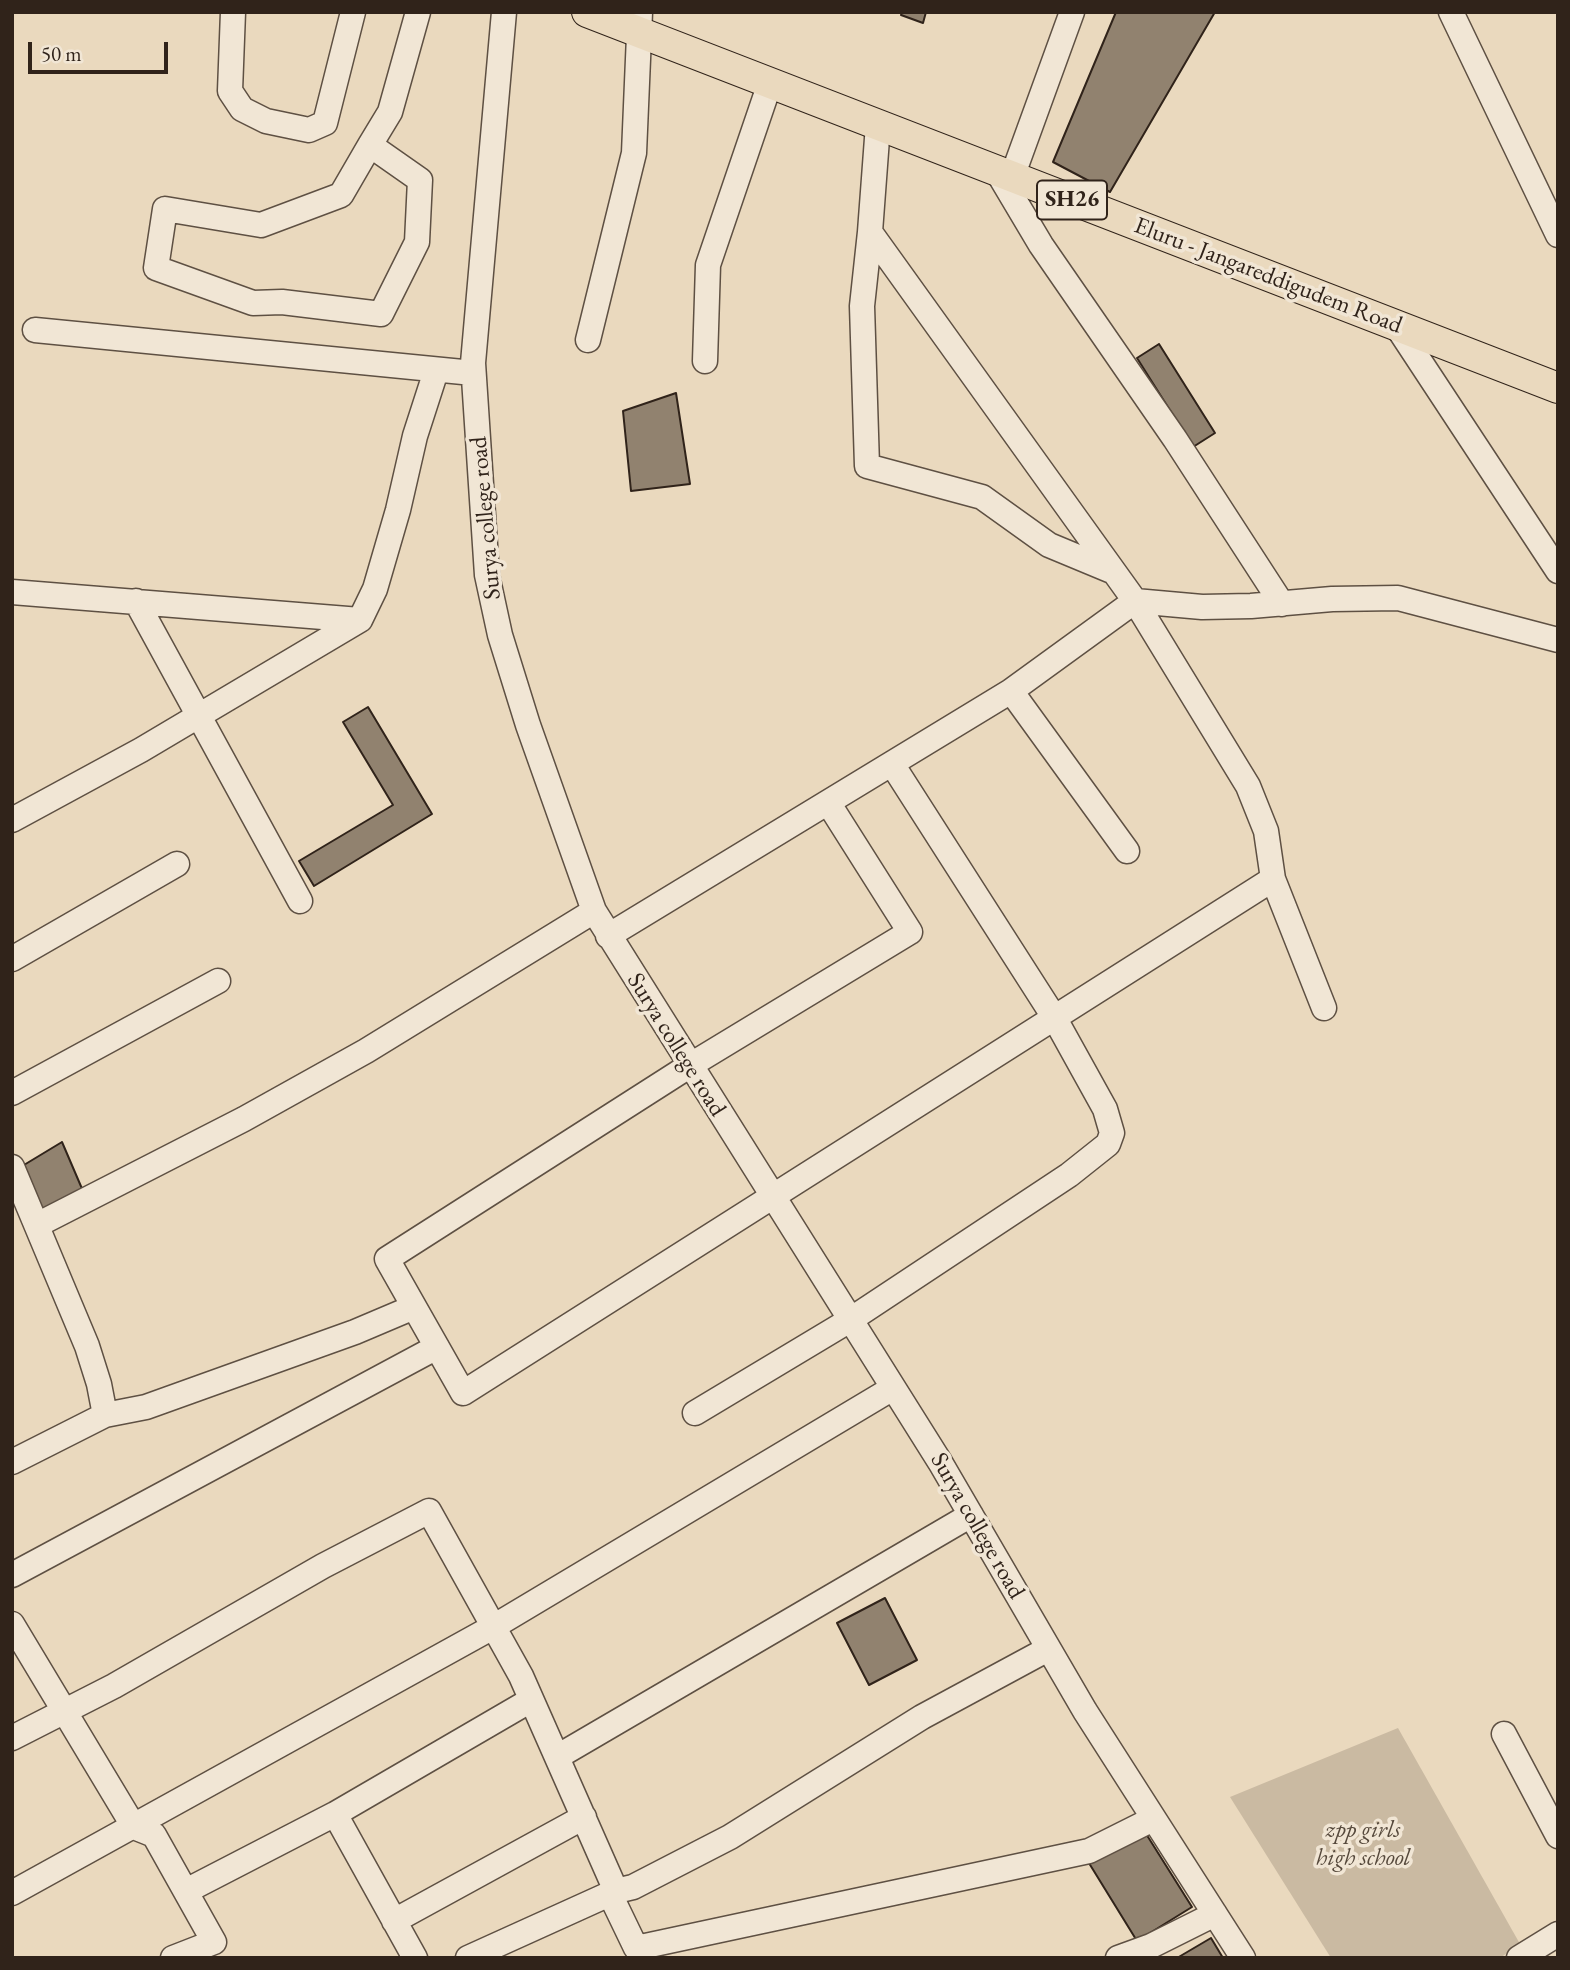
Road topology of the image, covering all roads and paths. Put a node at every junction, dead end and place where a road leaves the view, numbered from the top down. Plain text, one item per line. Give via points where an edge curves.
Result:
1 (233, 12) edge
2 (353, 12) edge
3 (418, 12) edge
4 (504, 12) edge
5 (587, 12) edge
6 (1072, 12) edge
7 (1451, 12) edge
8 (638, 23) edge
9 (770, 83) junction
10 (878, 125) junction
11 (370, 145) junction
12 (1005, 174) junction
13 (870, 232) junction
14 (1558, 235) edge
15 (1396, 325) junction
16 (35, 330) dead end
17 (588, 340) dead end
18 (705, 361) dead end
19 (436, 371) junction
20 (473, 373) junction
21 (1558, 388) edge
22 (1558, 571) edge
23 (1115, 572) junction
24 (12, 592) edge
25 (136, 601) junction
26 (1135, 601) junction
27 (1282, 604) junction
28 (360, 620) junction
29 (1558, 640) edge
30 (1011, 691) junction
31 (200, 714) junction
32 (892, 764) junction
33 (829, 804) junction
34 (12, 820) edge
35 (1127, 851) dead end
36 (177, 864) dead end
37 (1273, 880) junction
38 (300, 901) dead end
39 (594, 911) junction
40 (608, 936) junction
41 (12, 959) edge
42 (218, 981) dead end
43 (1324, 1008) dead end
44 (1054, 1017) junction
45 (689, 1066) junction
46 (12, 1093) edge
47 (12, 1167) edge
48 (771, 1196) junction
49 (37, 1225) junction
50 (414, 1307) junction
51 (850, 1320) junction
52 (437, 1347) junction
53 (893, 1388) junction
54 (695, 1413) dead end
55 (105, 1415) junction
56 (12, 1462) edge
57 (971, 1514) junction
58 (12, 1575) edge
59 (12, 1624) edge
60 (493, 1627) junction
61 (1048, 1649) junction
62 (531, 1700) junction
63 (62, 1710) junction
64 (1504, 1734) dead end
65 (12, 1738) edge
66 (558, 1757) junction
67 (335, 1814) junction
68 (584, 1817) junction
69 (1153, 1819) junction
70 (134, 1827) junction
71 (1558, 1836) edge
72 (186, 1891) junction
73 (613, 1892) junction
74 (12, 1893) edge
75 (1215, 1914) junction
76 (394, 1920) junction
77 (1558, 1934) edge
78 (504, 1950) edge
79 (173, 1958) edge
80 (415, 1958) edge
81 (468, 1958) edge
82 (1118, 1958) edge
83 (1243, 1958) edge
84 (1519, 1958) edge

1 - 2 street via 230,91 242,109 266,121 309,130 325,123
3 - 11 street via 390,112
4 - 20 street, Surya college road
5 - 8 main road, Eluru - Jangareddigudem Road / SH26
6 - 12 street
7 - 14 street
8 - 9 main road, Eluru - Jangareddigudem Road / SH26
8 - 17 street via 634,153
9 - 10 main road, Eluru - Jangareddigudem Road / SH26
9 - 18 street via 708,265
10 - 12 main road, Eluru - Jangareddigudem Road / SH26
10 - 13 street
11 - 11 street via 341,195 261,225 165,209 156,268 253,303 381,314 417,242 420,180
12 - 15 main road, Eluru - Jangareddigudem Road / SH26
12 - 27 street via 1041,245
13 - 23 street
13 - 23 street via 862,306 867,466 982,497 1049,545
15 - 21 main road, Eluru - Jangareddigudem Road / SH26
15 - 22 street
16 - 19 street
19 - 20 street
19 - 28 street via 375,589
20 - 39 street, Surya college road via 488,575 500,635
23 - 26 street
24 - 25 street
25 - 28 street
25 - 31 street
26 - 27 street via 1202,607
26 - 30 street
26 - 37 street via 1248,786 1266,831
27 - 29 street via 1398,598
28 - 31 street
30 - 32 street
30 - 35 street
31 - 34 street
31 - 38 street
32 - 33 street
32 - 44 street
33 - 40 street
33 - 45 street via 910,932
36 - 41 street
37 - 43 street
37 - 44 street
39 - 40 street, Surya college road
39 - 49 street via 366,1051
40 - 45 street, Surya college road
42 - 46 street
44 - 48 street
44 - 51 street via 1105,1109 1112,1133 1108,1144 1069,1175
45 - 48 street, Surya college road
45 - 50 street via 387,1259
47 - 49 street
48 - 51 street, Surya college road
48 - 52 street via 463,1393
49 - 55 street via 87,1346
50 - 52 street
50 - 55 street via 146,1407
51 - 53 street, Surya college road
51 - 54 street
52 - 58 street
53 - 57 street, Surya college road
53 - 60 street
55 - 56 street
57 - 61 street, Surya college road
57 - 66 street
59 - 63 street
60 - 62 street
60 - 63 street via 429,1511 114,1686
60 - 70 street
61 - 69 street, Surya college road
61 - 73 street via 922,1717 730,1837 634,1887
62 - 66 street
62 - 67 street
63 - 65 street
63 - 70 street
64 - 71 street
66 - 68 street
67 - 72 street
67 - 76 street
68 - 73 street
68 - 76 street
69 - 73 street via 1089,1851 635,1948
69 - 75 street, Surya college road
70 - 72 street via 154,1835
70 - 74 street
72 - 79 street via 214,1942
73 - 78 street
75 - 82 street
75 - 83 street, Surya college road
76 - 80 street
77 - 84 street
78 - 81 street

